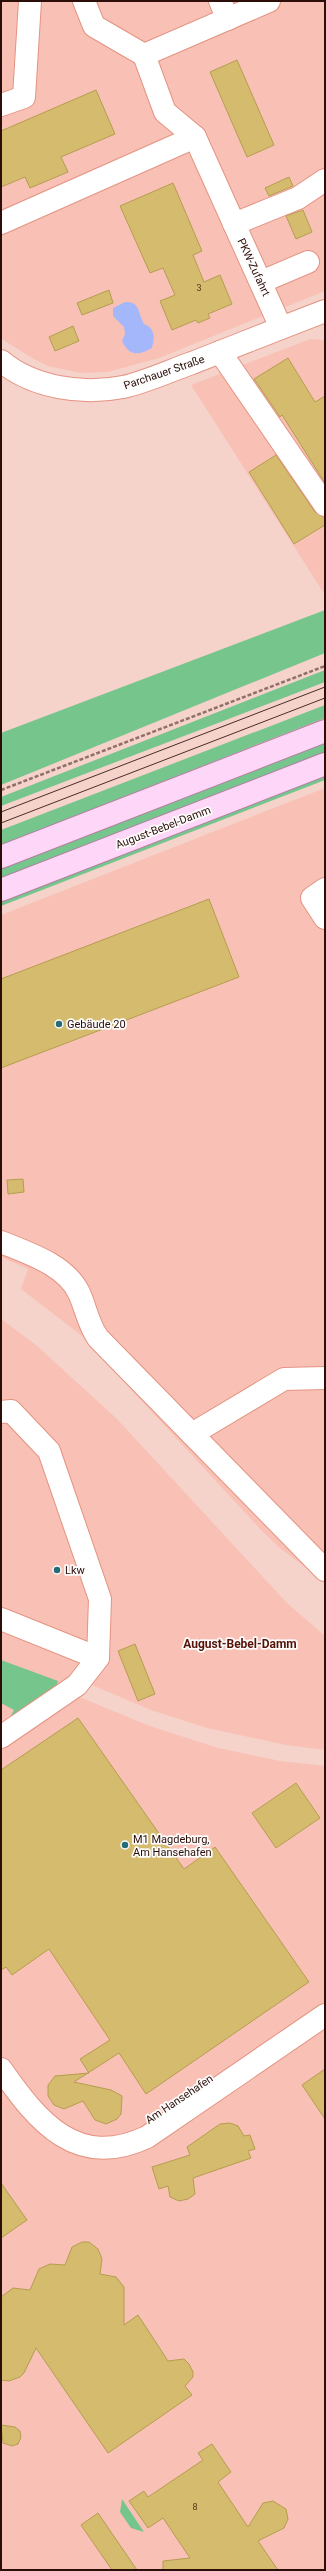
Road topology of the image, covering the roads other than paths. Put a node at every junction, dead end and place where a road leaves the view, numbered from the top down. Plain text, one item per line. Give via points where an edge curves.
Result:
1 (30, 1) edge
2 (84, 1) edge
3 (270, 1) edge
4 (224, 10) edge
5 (144, 55) junction
6 (1, 105) edge
7 (195, 137) junction
8 (325, 180) edge
9 (1, 223) edge
10 (234, 224) junction
11 (308, 262) dead end
12 (261, 282) junction
13 (325, 311) edge
14 (278, 320) junction
15 (220, 352) junction
16 (1, 361) edge
17 (325, 505) edge
18 (325, 730) edge
19 (325, 764) edge
20 (1, 857) edge
21 (325, 889) edge
22 (1, 890) edge
23 (325, 918) edge
24 (1, 1242) edge
25 (325, 1378) edge
26 (1, 1412) edge
27 (192, 1434) junction
28 (323, 1564) edge
29 (1, 1619) edge
30 (98, 1658) junction
31 (1, 1737) edge
32 (325, 2015) edge
33 (1, 2069) edge

1 - 6 street via 24,97
2 - 5 street via 94,26
3 - 4 street
4 - 5 street
5 - 7 street via 165,112
7 - 9 street
7 - 10 street, PKW-Zufahrt
8 - 10 street via 298,198
10 - 12 street, PKW-Zufahrt
11 - 12 street
12 - 14 street, PKW-Zufahrt
13 - 14 street, Parchauer Straße
14 - 15 street, Parchauer Straße
15 - 16 street, Parchauer Straße via 135,384 97,389 38,382
15 - 17 street
18 - 20 main road
19 - 22 main road, August-Bebel-Damm
21 - 23 street via 312,898
24 - 27 street via 54,1267 70,1279 78,1291 89,1323 98,1338
25 - 27 street via 284,1379
26 - 30 street via 11,1411 49,1450 100,1599
27 - 28 street
29 - 30 street
30 - 31 street via 77,1685
32 - 33 street, Am Hansehafen via 148,2137 115,2146 83,2144 50,2128 28,2108

